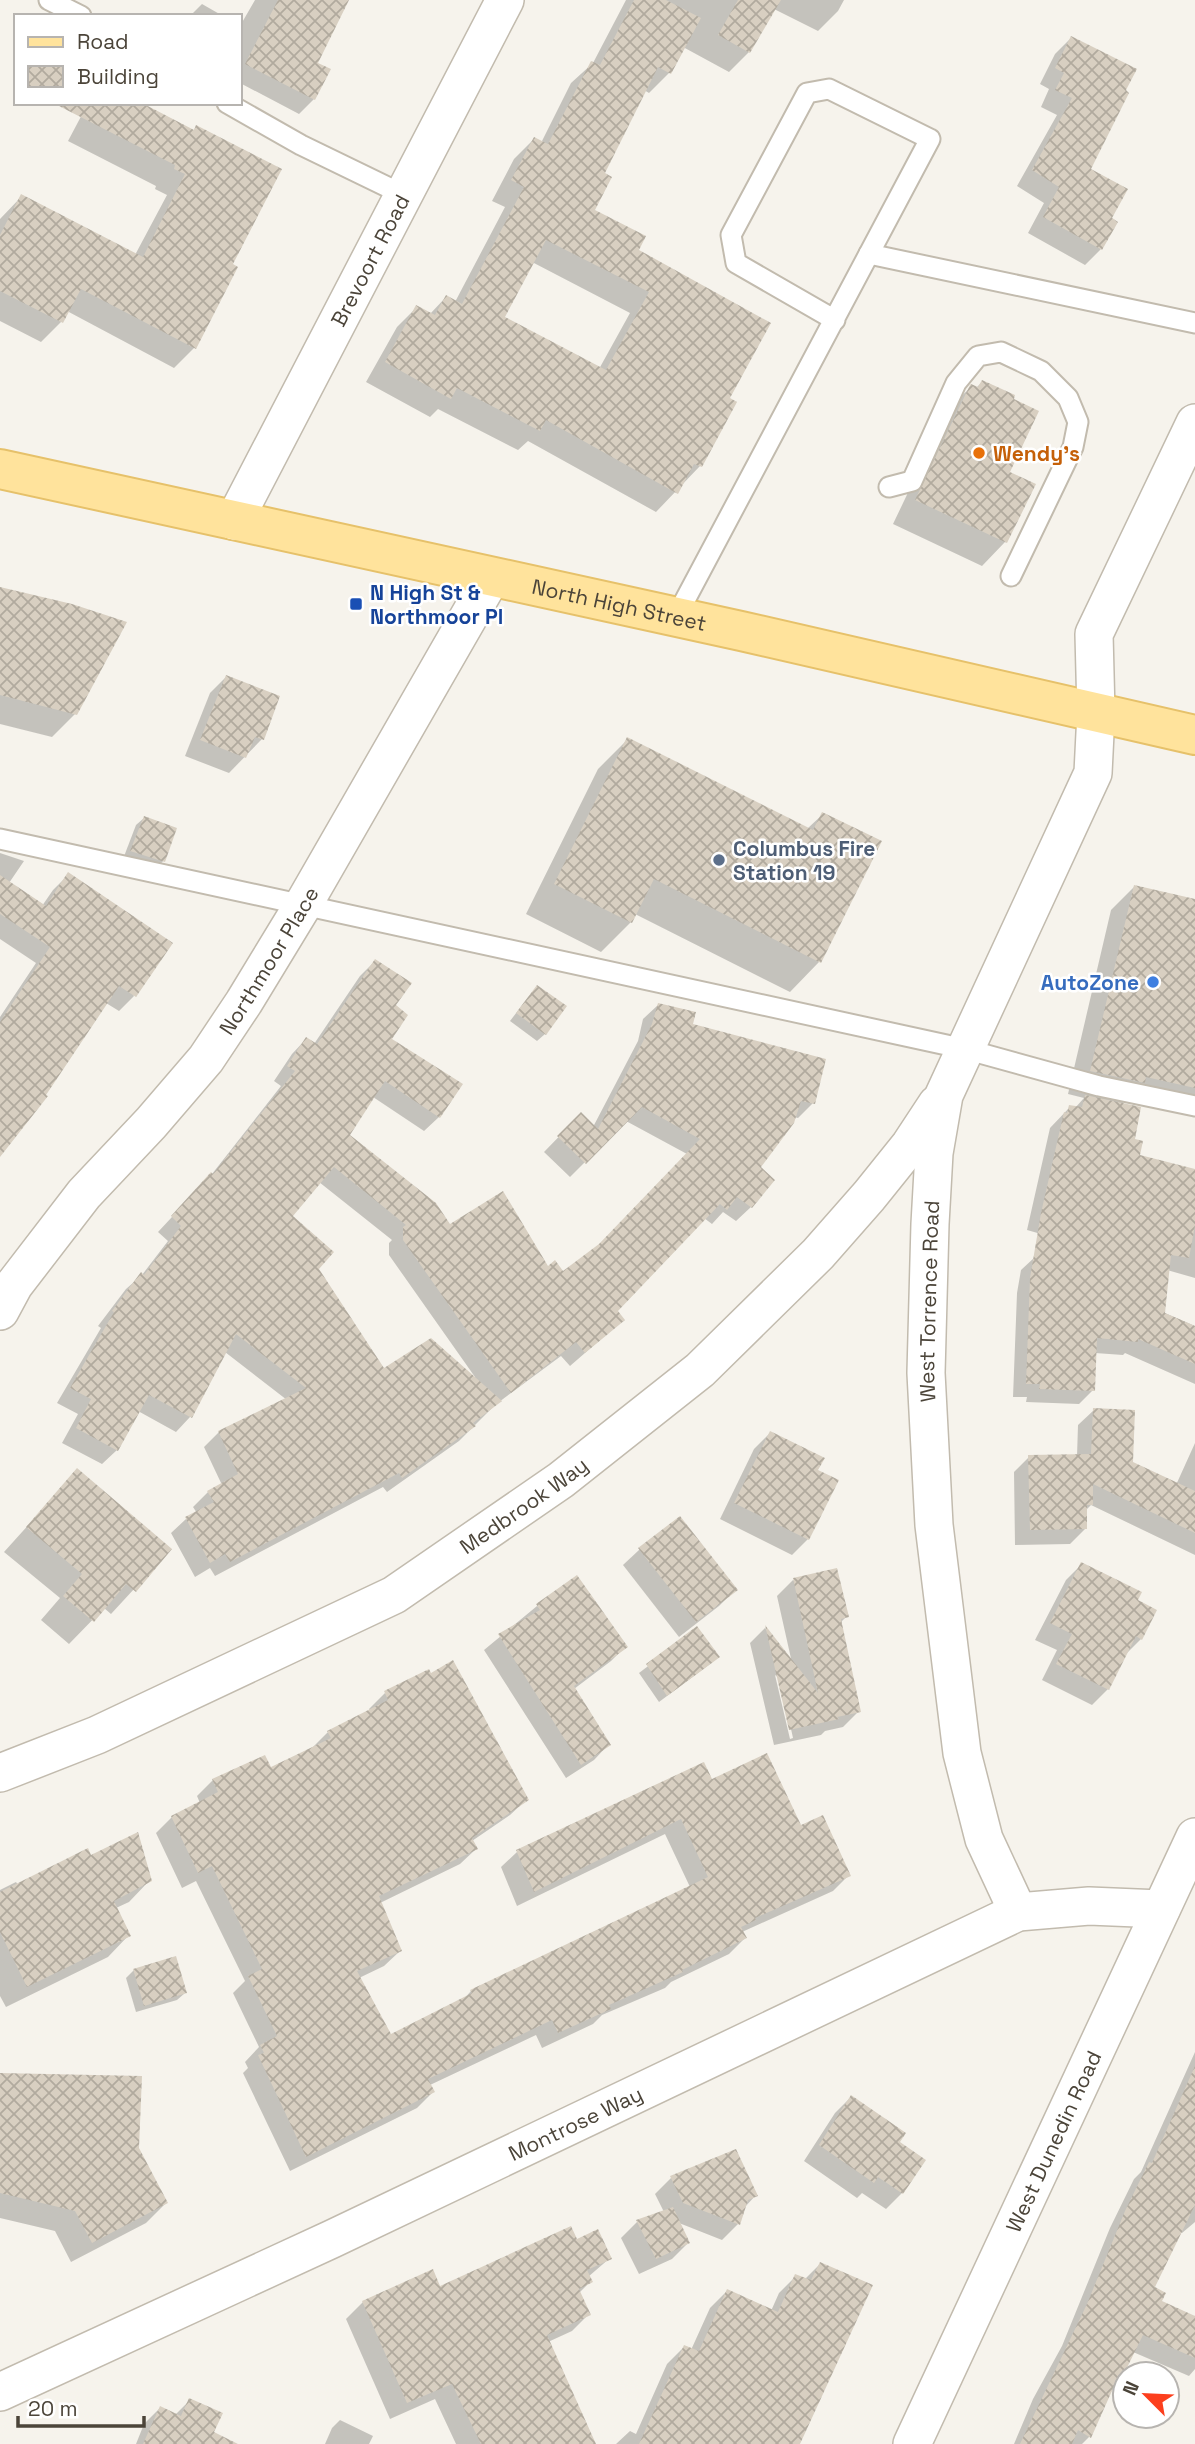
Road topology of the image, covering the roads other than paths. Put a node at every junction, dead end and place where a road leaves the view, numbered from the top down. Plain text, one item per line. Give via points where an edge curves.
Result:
1 (49, 0) edge
2 (505, 0) edge
3 (77, 14) edge
4 (231, 105) edge
5 (404, 195) junction
6 (869, 254) junction
7 (835, 320) junction
8 (1195, 323) edge
9 (1195, 423) edge
10 (0, 470) edge
11 (888, 487) dead end
12 (233, 521) junction
13 (1011, 576) dead end
14 (491, 578) junction
15 (676, 617) junction
16 (1096, 713) junction
17 (1195, 735) edge
18 (0, 839) edge
19 (303, 905) junction
20 (965, 1049) junction
21 (944, 1095) junction
22 (1195, 1106) edge
23 (0, 1311) edge
24 (0, 1773) edge
25 (1195, 1837) edge
26 (1161, 1909) junction
27 (1018, 1912) junction
28 (0, 2392) edge
29 (912, 2444) edge

1 - 3 lane
2 - 5 street, Brevoort Road
4 - 5 lane
5 - 12 street, Brevoort Road
6 - 7 lane
6 - 7 lane via 930,139 829,89 807,93 731,235 736,263
6 - 8 lane
7 - 15 lane
9 - 16 street, West Torrence Road via 1094,634
10 - 12 main road, North High Street
11 - 13 lane via 912,481 956,383 978,356 1001,352 1041,371 1068,398 1078,422 1073,447
12 - 14 main road, North High Street
14 - 15 main road, North High Street
14 - 19 street, Northmoor Place
15 - 16 main road, North High Street
16 - 17 main road, North High Street
16 - 20 street, West Torrence Road via 1093,773
18 - 19 lane
19 - 20 lane
19 - 23 street, Northmoor Place via 206,1059 84,1195 14,1285
20 - 21 street, West Torrence Road
20 - 22 lane via 1099,1086
21 - 24 street, Medbrook Way via 910,1145 818,1254 700,1370 561,1480 394,1595 97,1735
21 - 27 street, West Torrence Road via 934,1153 926,1373 934,1525 962,1753 984,1839
25 - 26 street, West Dunedin Road
26 - 27 street, Montrose Way via 1089,1906
26 - 29 street, West Dunedin Road
27 - 28 street, Montrose Way

